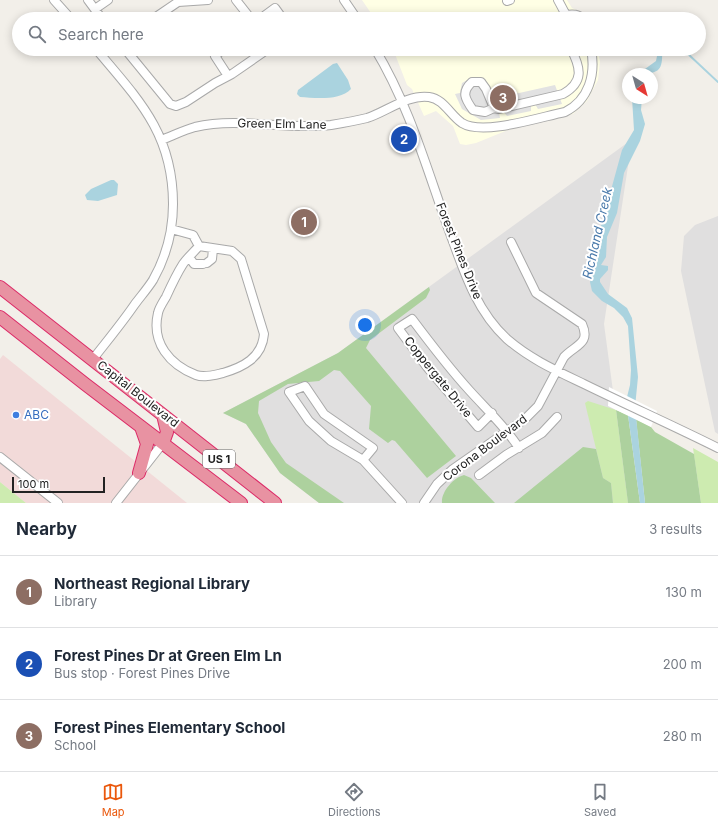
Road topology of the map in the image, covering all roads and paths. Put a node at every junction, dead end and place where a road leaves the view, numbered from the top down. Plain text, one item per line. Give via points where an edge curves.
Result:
1 (54, 0) edge
2 (88, 0) edge
3 (108, 0) edge
4 (208, 0) edge
5 (236, 0) edge
6 (344, 0) edge
7 (558, 0) edge
8 (95, 9) junction
9 (65, 12) edge
10 (97, 12) edge
11 (163, 12) edge
12 (245, 12) edge
13 (270, 12) edge
14 (278, 12) edge
15 (352, 12) edge
16 (563, 12) edge
17 (102, 56) edge
18 (131, 56) edge
19 (215, 56) edge
20 (258, 56) edge
21 (379, 56) edge
22 (574, 56) edge
23 (592, 56) edge
24 (228, 76) junction
25 (402, 102) junction
26 (494, 108) dead end
27 (161, 140) junction
28 (171, 228) junction
29 (511, 242) dead end
30 (199, 246) junction
31 (213, 249) junction
32 (189, 257) junction
33 (0, 287) edge
34 (0, 317) edge
35 (93, 359) junction
36 (558, 371) junction
37 (492, 413) junction
38 (163, 415) junction
39 (557, 417) dead end
40 (141, 427) junction
41 (508, 430) junction
42 (163, 443) junction
43 (519, 448) junction
44 (718, 448) edge
45 (0, 457) edge
46 (363, 460) junction
47 (139, 473) junction
48 (479, 475) dead end
49 (58, 503) edge
50 (116, 503) edge
51 (241, 503) edge
52 (275, 503) edge
53 (402, 503) edge
54 (424, 503) edge

1 - 9 street
2 - 8 street
3 - 8 street
4 - 11 street via 178,2
5 - 12 street
6 - 15 street
7 - 16 street
8 - 10 street
13 - 14 street via 275,8
17 - 27 street via 134,94
18 - 24 street via 170,104 176,106
19 - 24 street
20 - 24 street
21 - 25 street, Forest Pines Drive
22 - 26 street via 579,66 578,80 572,89 563,94
23 - 25 street, Green Elm Lane via 593,74 590,86 574,108 565,112 484,129 462,122 439,100 429,97
25 - 27 street, Green Elm Lane via 367,117 331,125 218,123 194,127
25 - 36 street, Forest Pines Drive via 467,280 486,314 505,338 537,361
27 - 28 street via 169,161 173,188
28 - 30 street via 193,235
28 - 35 street via 164,257 153,280
29 - 36 street, Corona Boulevard via 536,293 582,324 585,331 582,343 564,357
30 - 31 street
30 - 32 street
31 - 32 street via 212,259 205,264 194,264
31 - 32 street via 232,251 241,259 264,334 258,352 240,368 211,376 196,375 168,359 162,350 156,325 158,313
33 - 35 highway, Capital Boulevard / US 1
34 - 40 highway, Capital Boulevard / US 1
35 - 38 highway, Capital Boulevard / US 1
36 - 41 street, Corona Boulevard via 538,406 525,419
36 - 44 street, Forest Pines Drive
37 - 37 street, Coppergate Drive via 478,427 398,328 412,319 470,391
37 - 41 street, Coppergate Drive
38 - 42 highway via 167,432
38 - 52 highway, Capital Boulevard / US 1
39 - 43 street via 542,433
40 - 42 highway, Capital Boulevard / US 1
40 - 47 highway via 147,444
41 - 43 street, Coppergate Drive
41 - 54 street, Corona Boulevard via 453,469 437,484
42 - 47 street
42 - 51 highway, Capital Boulevard / US 1
43 - 48 street
45 - 49 street
46 - 46 street via 373,448 324,414 305,386 289,392 309,421 331,441
46 - 53 street
47 - 50 street

